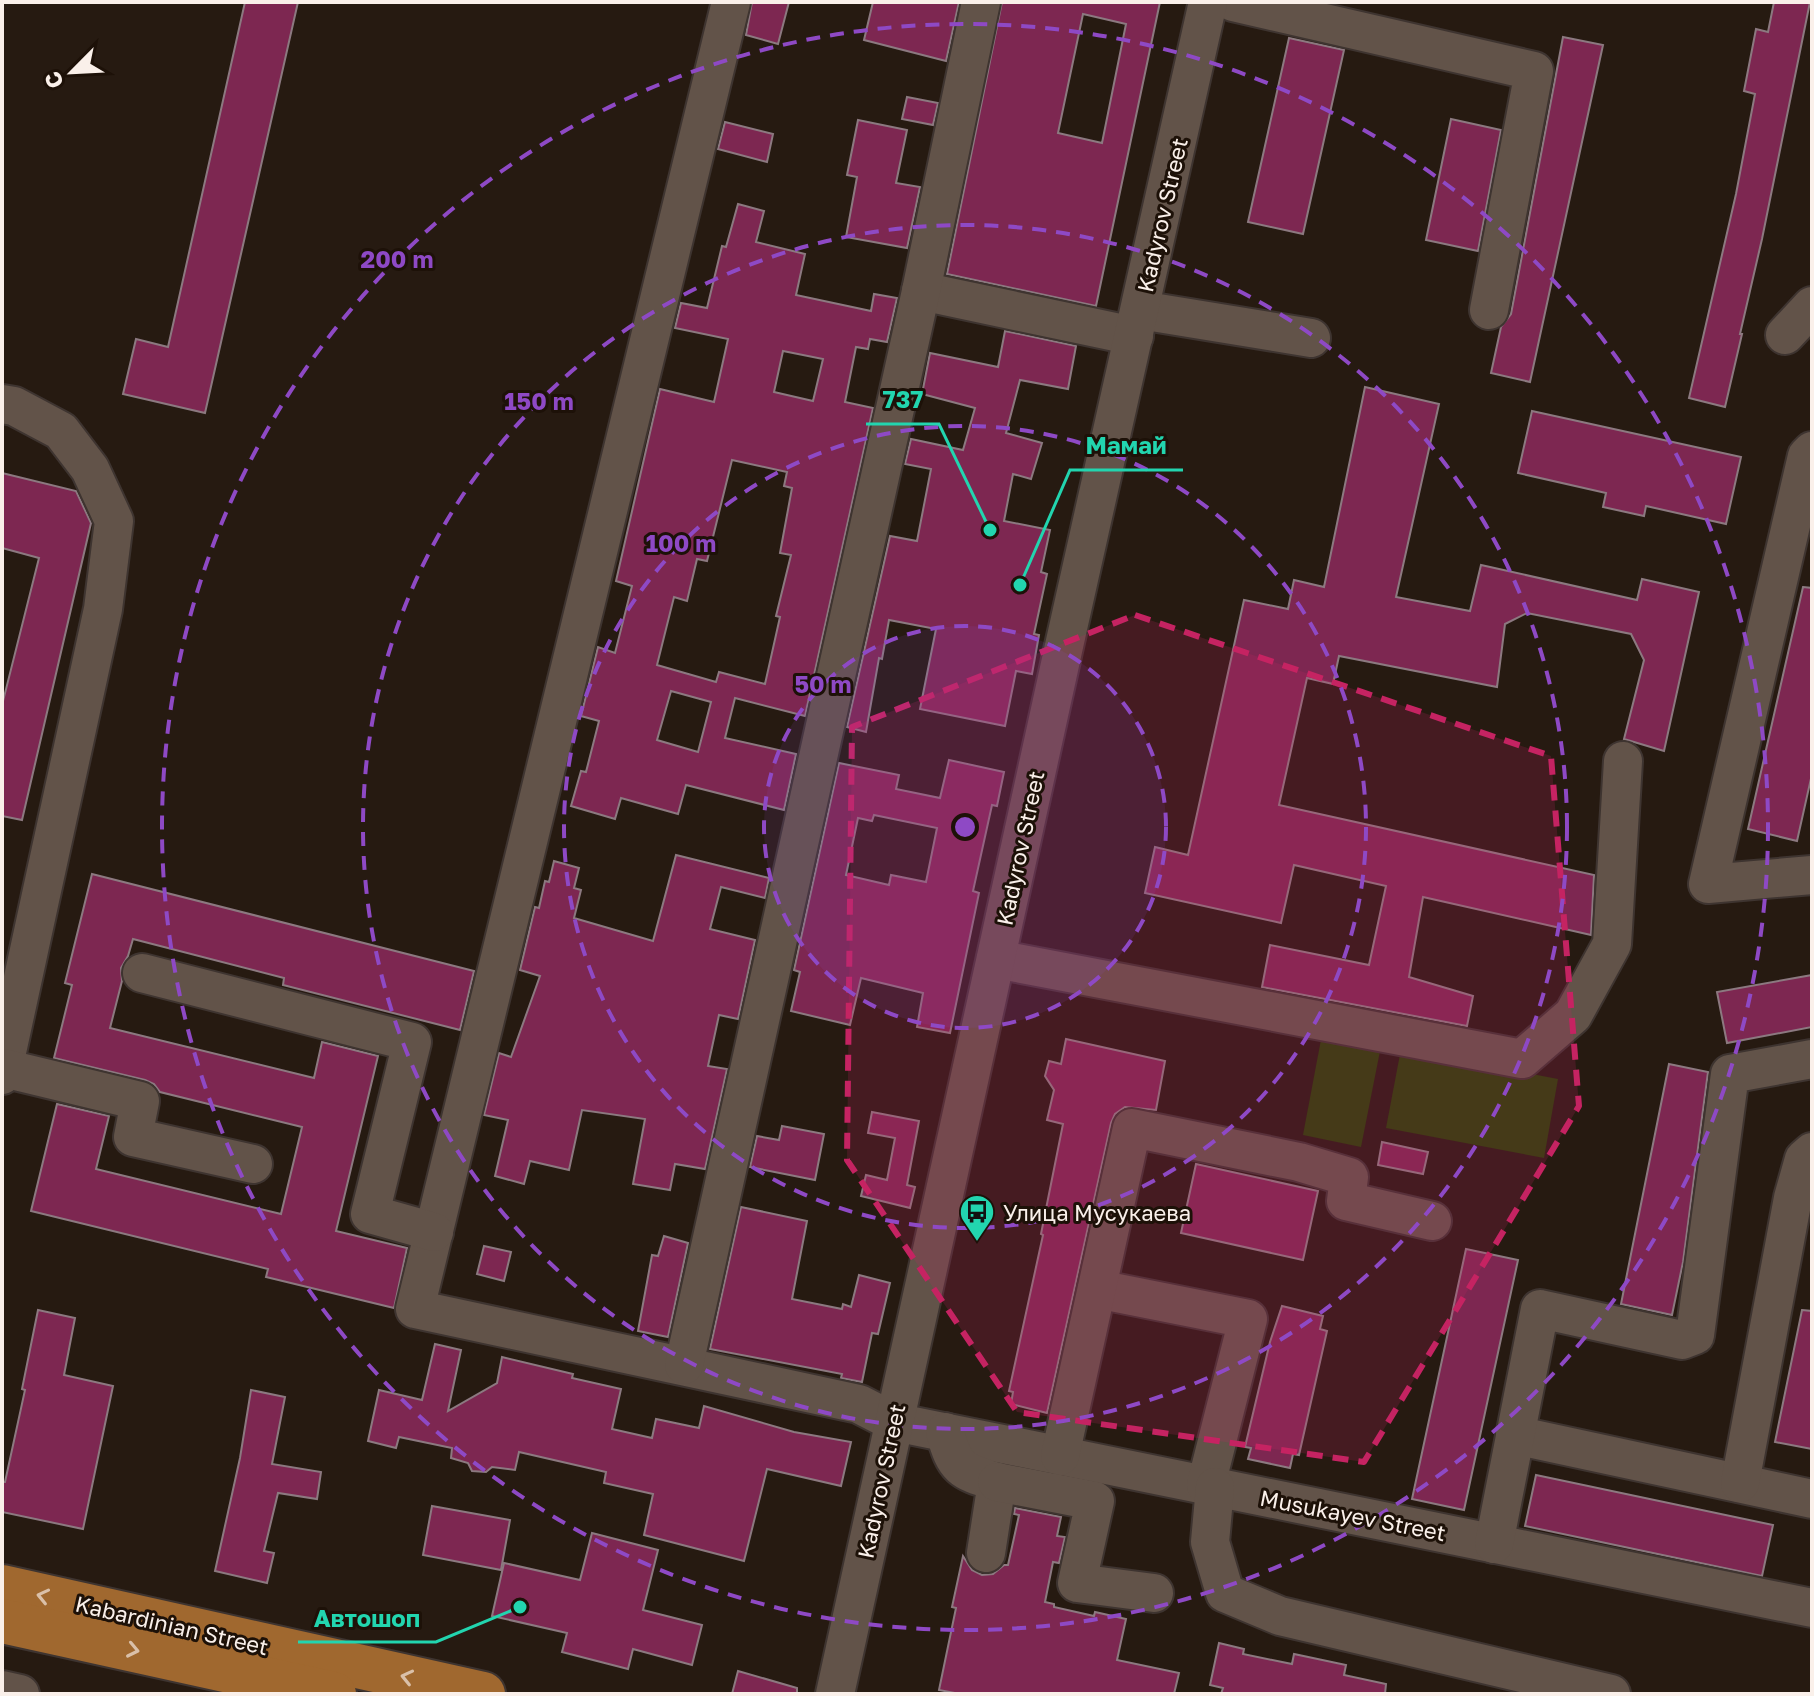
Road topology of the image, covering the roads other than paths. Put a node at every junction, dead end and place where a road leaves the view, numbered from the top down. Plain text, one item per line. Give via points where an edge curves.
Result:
1 (731, 2) edge
2 (981, 2) edge
3 (1208, 2) edge
4 (1233, 2) edge
5 (921, 291) junction
6 (1812, 306) edge
7 (1489, 310) dead end
8 (1137, 323) junction
9 (1785, 335) dead end
10 (1311, 338) dead end
11 (2, 404) edge
12 (1812, 451) edge
13 (1623, 761) dead end
14 (1812, 875) edge
15 (996, 959) junction
16 (142, 973) dead end
17 (1812, 1059) edge
18 (3, 1072) edge
19 (1812, 1152) edge
20 (253, 1164) dead end
21 (1432, 1221) dead end
22 (434, 1232) junction
23 (1097, 1289) junction
24 (684, 1365) junction
25 (894, 1422) junction
26 (945, 1432) junction
27 (1515, 1435) junction
28 (1060, 1456) junction
29 (997, 1482) junction
30 (1740, 1483) junction
31 (1210, 1486) junction
32 (1812, 1499) edge
33 (1494, 1544) junction
34 (986, 1553) dead end
35 (2, 1587) edge
36 (1154, 1593) dead end
37 (1812, 1606) edge
38 (2, 1621) edge
39 (2, 1690) edge
40 (20, 1694) edge
41 (334, 1694) edge
42 (483, 1694) edge
43 (835, 1694) edge
44 (1611, 1694) edge

1 - 22 street
2 - 5 street
3 - 8 street, Kadyrov Street
4 - 7 street via 1534,71
5 - 8 street
5 - 24 street
6 - 9 street
8 - 10 street
8 - 15 street, Kadyrov Street
11 - 18 street via 61,431 90,469 114,521 103,609
12 - 14 street via 1708,884
13 - 15 street via 1612,944 1573,1015 1522,1059
15 - 25 street, Kadyrov Street
16 - 22 street via 412,1042 370,1214
17 - 27 street via 1730,1074 1695,1335 1682,1340 1540,1309
18 - 20 street via 140,1101 133,1137
19 - 30 street via 1804,1159 1793,1198
21 - 23 street via 1346,1201 1349,1177 1132,1128
22 - 24 street, Musukayev Street via 415,1309
23 - 28 street
23 - 31 street via 1248,1319
24 - 25 street, Musukayev Street via 859,1404
25 - 26 street, Musukayev Street
25 - 43 street, Kadyrov Street
26 - 28 street, Musukayev Street
26 - 29 street via 951,1454 964,1471
27 - 30 street
27 - 33 street
28 - 31 street, Musukayev Street
29 - 34 street
29 - 36 street via 1095,1501 1077,1583
30 - 32 street
31 - 33 street, Musukayev Street
31 - 44 street via 1210,1542 1225,1593 1280,1616
33 - 37 street, Musukayev Street
42 -> 35 main road, Kabardinian Street
38 -> 41 main road, Kabardinian Street
39 - 40 street

